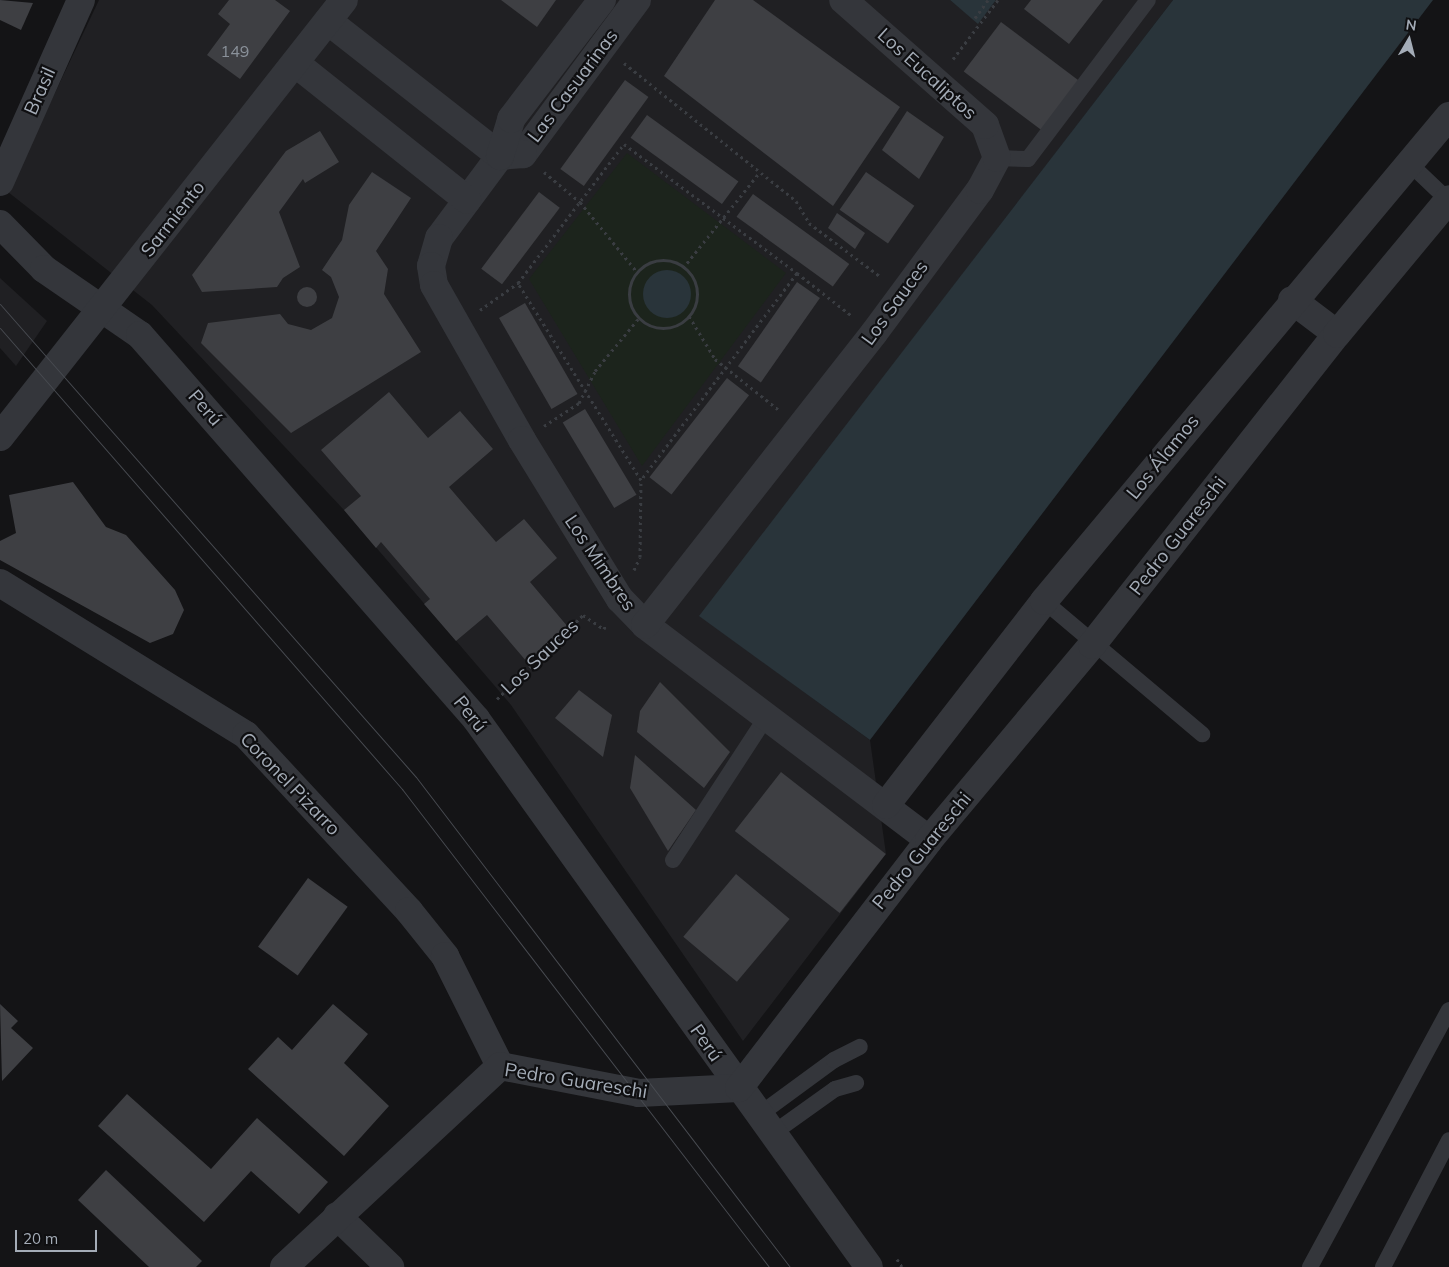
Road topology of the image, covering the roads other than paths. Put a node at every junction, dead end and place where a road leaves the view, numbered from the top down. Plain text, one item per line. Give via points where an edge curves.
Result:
1 (80, 0) edge
2 (602, 0) edge
3 (637, 0) edge
4 (843, 0) edge
5 (1148, 0) edge
6 (336, 10) edge
7 (295, 63) junction
8 (1449, 116) edge
9 (511, 155) junction
10 (997, 158) junction
11 (1409, 163) junction
12 (0, 182) edge
13 (467, 200) junction
14 (1449, 200) edge
15 (0, 224) edge
16 (431, 266) joint
17 (1292, 300) junction
18 (103, 309) junction
19 (1337, 334) junction
20 (0, 437) edge
21 (0, 583) edge
22 (1044, 601) junction
23 (645, 626) junction
24 (1092, 645) junction
25 (765, 719) junction
26 (1202, 734) dead end
27 (886, 805) junction
28 (929, 840) junction
29 (673, 860) dead end
30 (1449, 1010) edge
31 (860, 1047) dead end
32 (500, 1066) junction
33 (856, 1082) dead end
34 (739, 1088) junction
35 (766, 1124) junction
36 (1449, 1140) edge
37 (337, 1216) junction
38 (284, 1267) edge
39 (390, 1267) edge
40 (869, 1267) edge
41 (1310, 1267) edge
42 (1384, 1267) edge

1 - 12 street, Brasil
2 - 9 street, Las Casuarinas via 511,119
3 - 9 street, Las Casuarinas via 604,47
4 - 10 street, Los Eucaliptos via 985,125
5 - 10 lane via 1028,159
6 - 7 street, Sarmiento
6 - 9 street
7 - 13 street
7 - 18 street, Sarmiento
8 - 11 street, Los Álamos
9 - 13 street, Las Casuarinas
10 - 23 street, Los Sauces via 980,190 874,332
11 - 14 lane
11 - 17 street, Los Álamos
13 - 16 street, Las Casuarinas via 439,238
14 - 19 street, Pedro Guareschi
15 - 18 street, Perú via 44,269
16 - 23 street, Los Mimbres via 434,285 455,327 522,440 620,599
17 - 19 street
17 - 22 street, Los Álamos
18 - 20 street, Sarmiento
18 - 34 street, Perú via 140,335 476,719
19 - 24 street, Pedro Guareschi
21 - 32 street, Coronel Pizarro via 246,735 409,911 445,956
22 - 24 lane
22 - 27 street, Los Álamos
23 - 25 street, Los Mimbres
24 - 26 lane
24 - 28 street, Pedro Guareschi
25 - 27 street, Los Mimbres
25 - 29 lane
27 - 28 street, Los Mimbres
28 - 34 street, Pedro Guareschi
30 - 41 lane
31 - 35 lane via 834,1060
32 - 34 street, Pedro Guareschi via 639,1093
32 - 37 street, Pedro Guareschi
33 - 35 lane via 835,1089
34 - 35 street, Perú
35 - 40 street, Perú
36 - 42 lane
37 - 38 street, Pedro Guareschi
37 - 39 street

